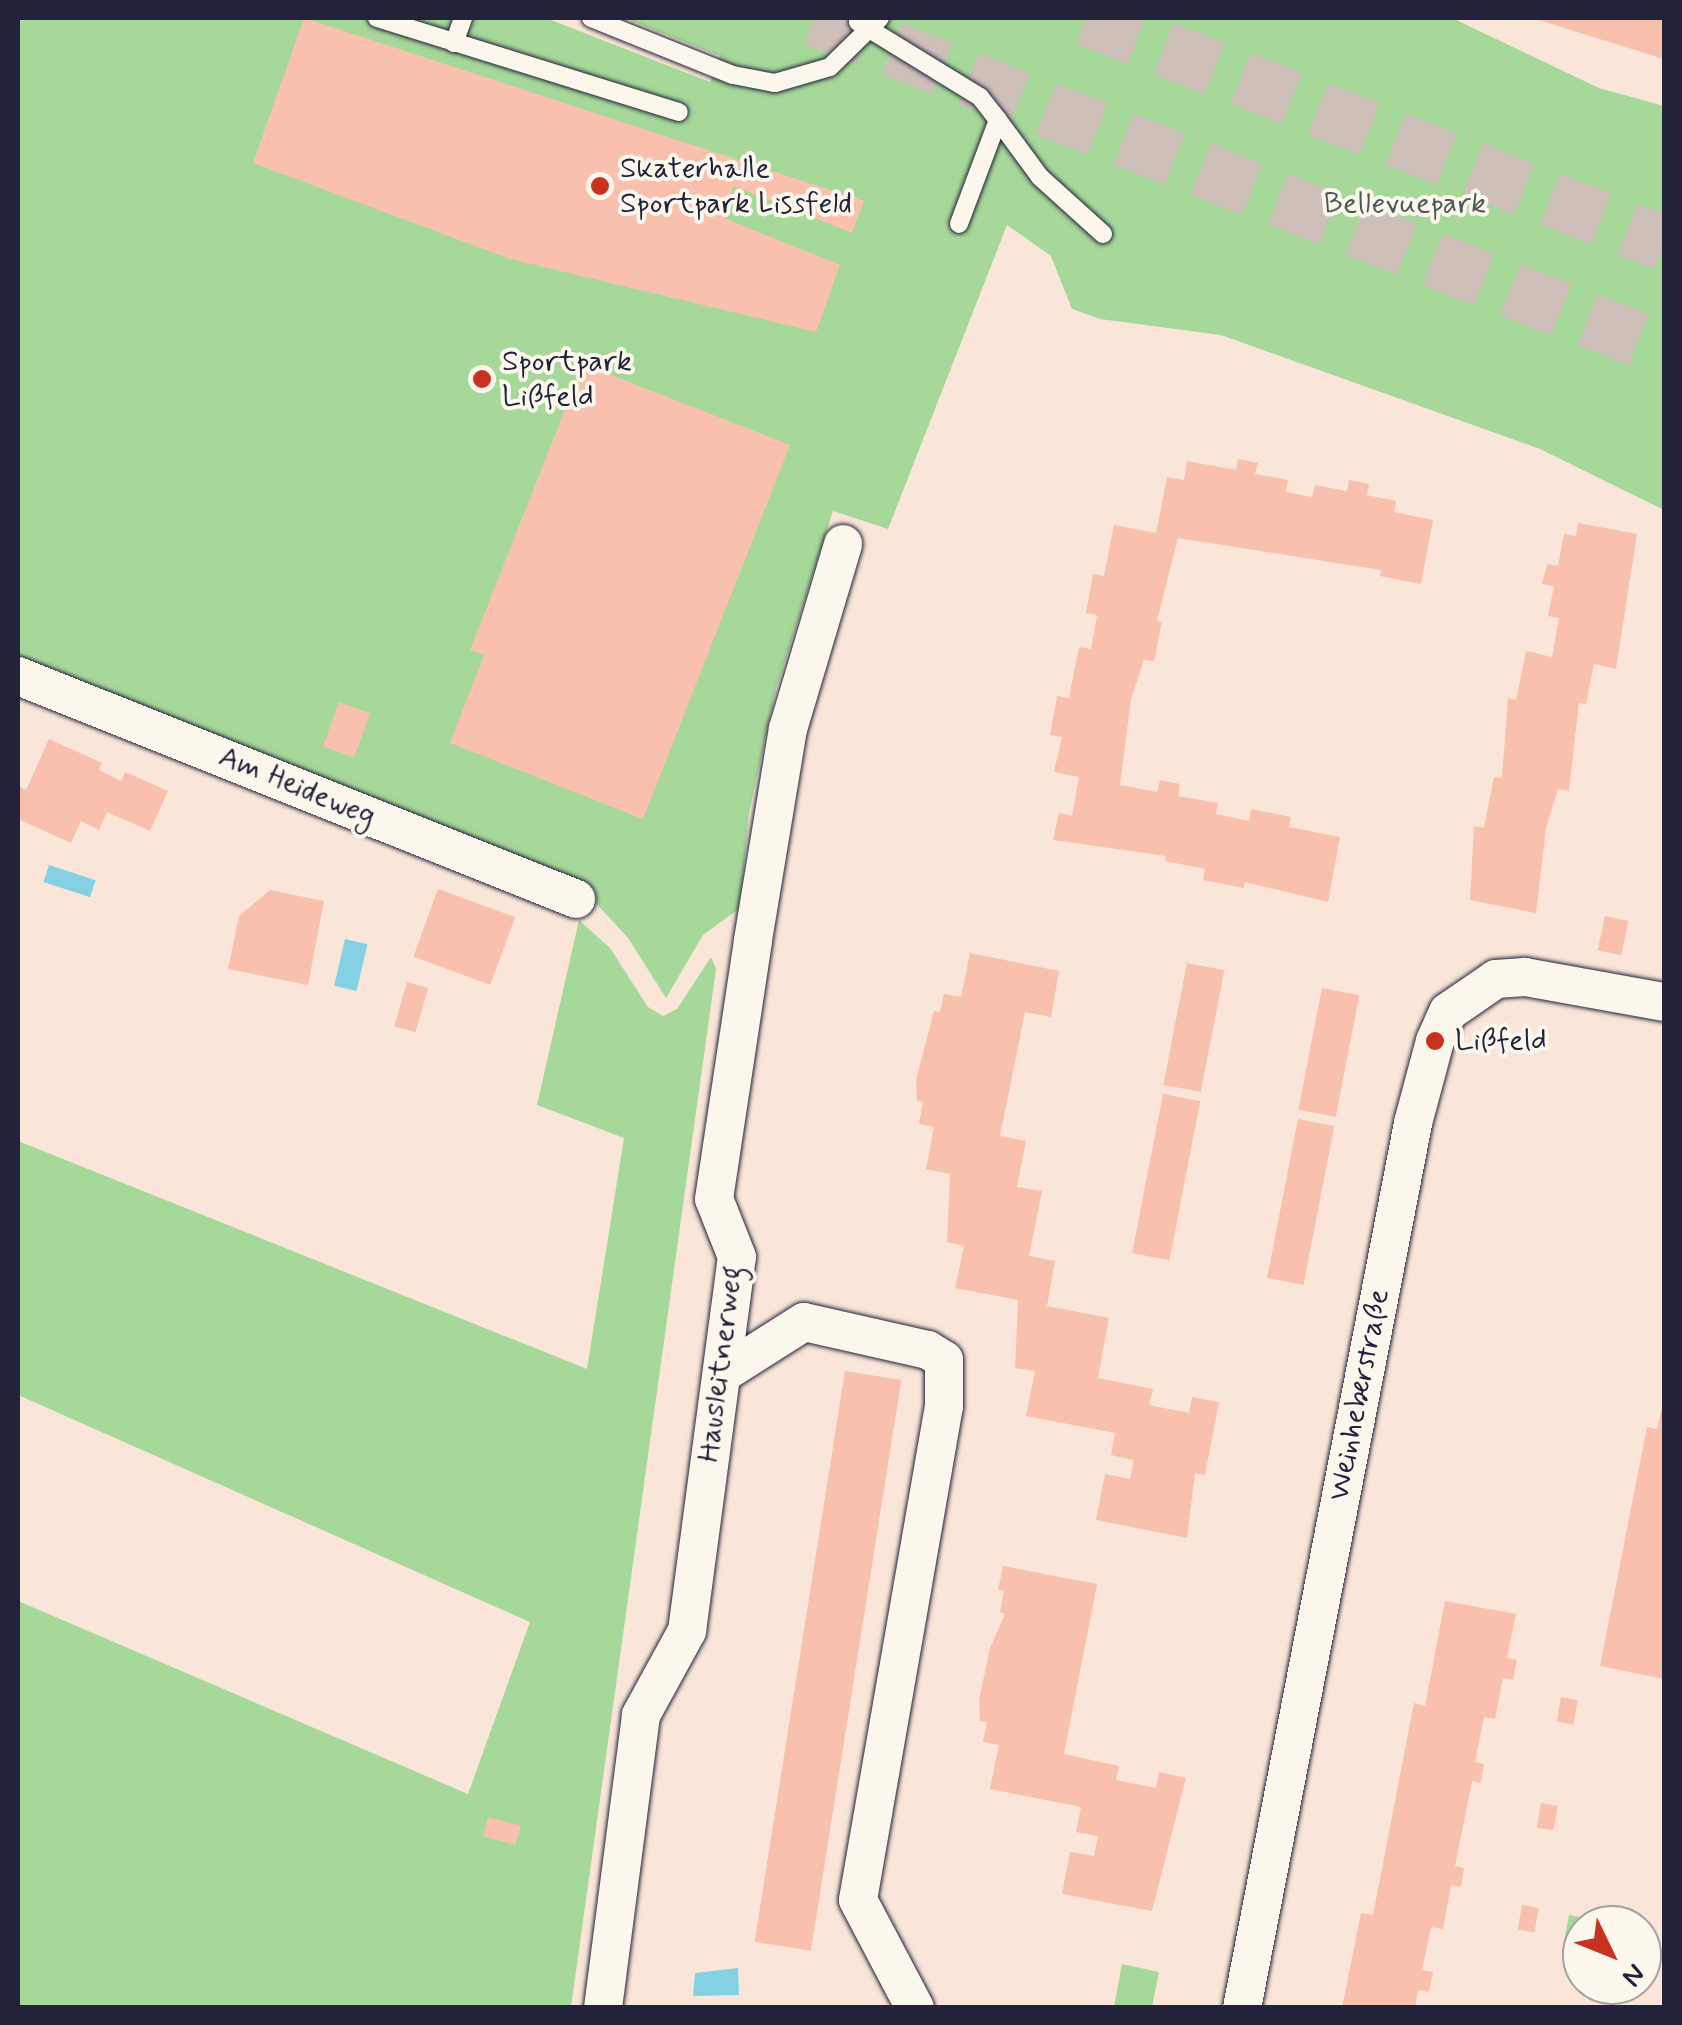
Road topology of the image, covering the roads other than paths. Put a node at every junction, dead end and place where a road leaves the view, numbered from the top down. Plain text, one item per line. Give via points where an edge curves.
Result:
1 (378, 18) edge
2 (463, 18) edge
3 (591, 18) edge
4 (870, 23) edge
5 (454, 42) junction
6 (679, 112) dead end
7 (998, 120) junction
8 (959, 224) dead end
9 (1104, 234) dead end
10 (843, 544) dead end
11 (18, 676) edge
12 (576, 899) dead end
13 (1664, 1002) edge
14 (722, 1374) junction
15 (603, 2008) edge
16 (915, 2008) edge
17 (1242, 2008) edge

1 - 5 lane
2 - 5 lane
3 - 4 lane via 733,75 775,83 830,67
4 - 7 lane via 980,97
5 - 6 lane
7 - 8 lane
7 - 9 lane via 1040,178
10 - 14 street, Hausleitnerweg via 788,730 714,1199 738,1257
11 - 12 street, Am Heideweg
13 - 17 street, Weinheberstraße via 1524,977 1496,979 1448,1012 1435,1041 1409,1142
14 - 15 street, Hausleitnerweg via 687,1631 641,1716
14 - 16 street via 804,1322 936,1352 948,1374 858,1900

